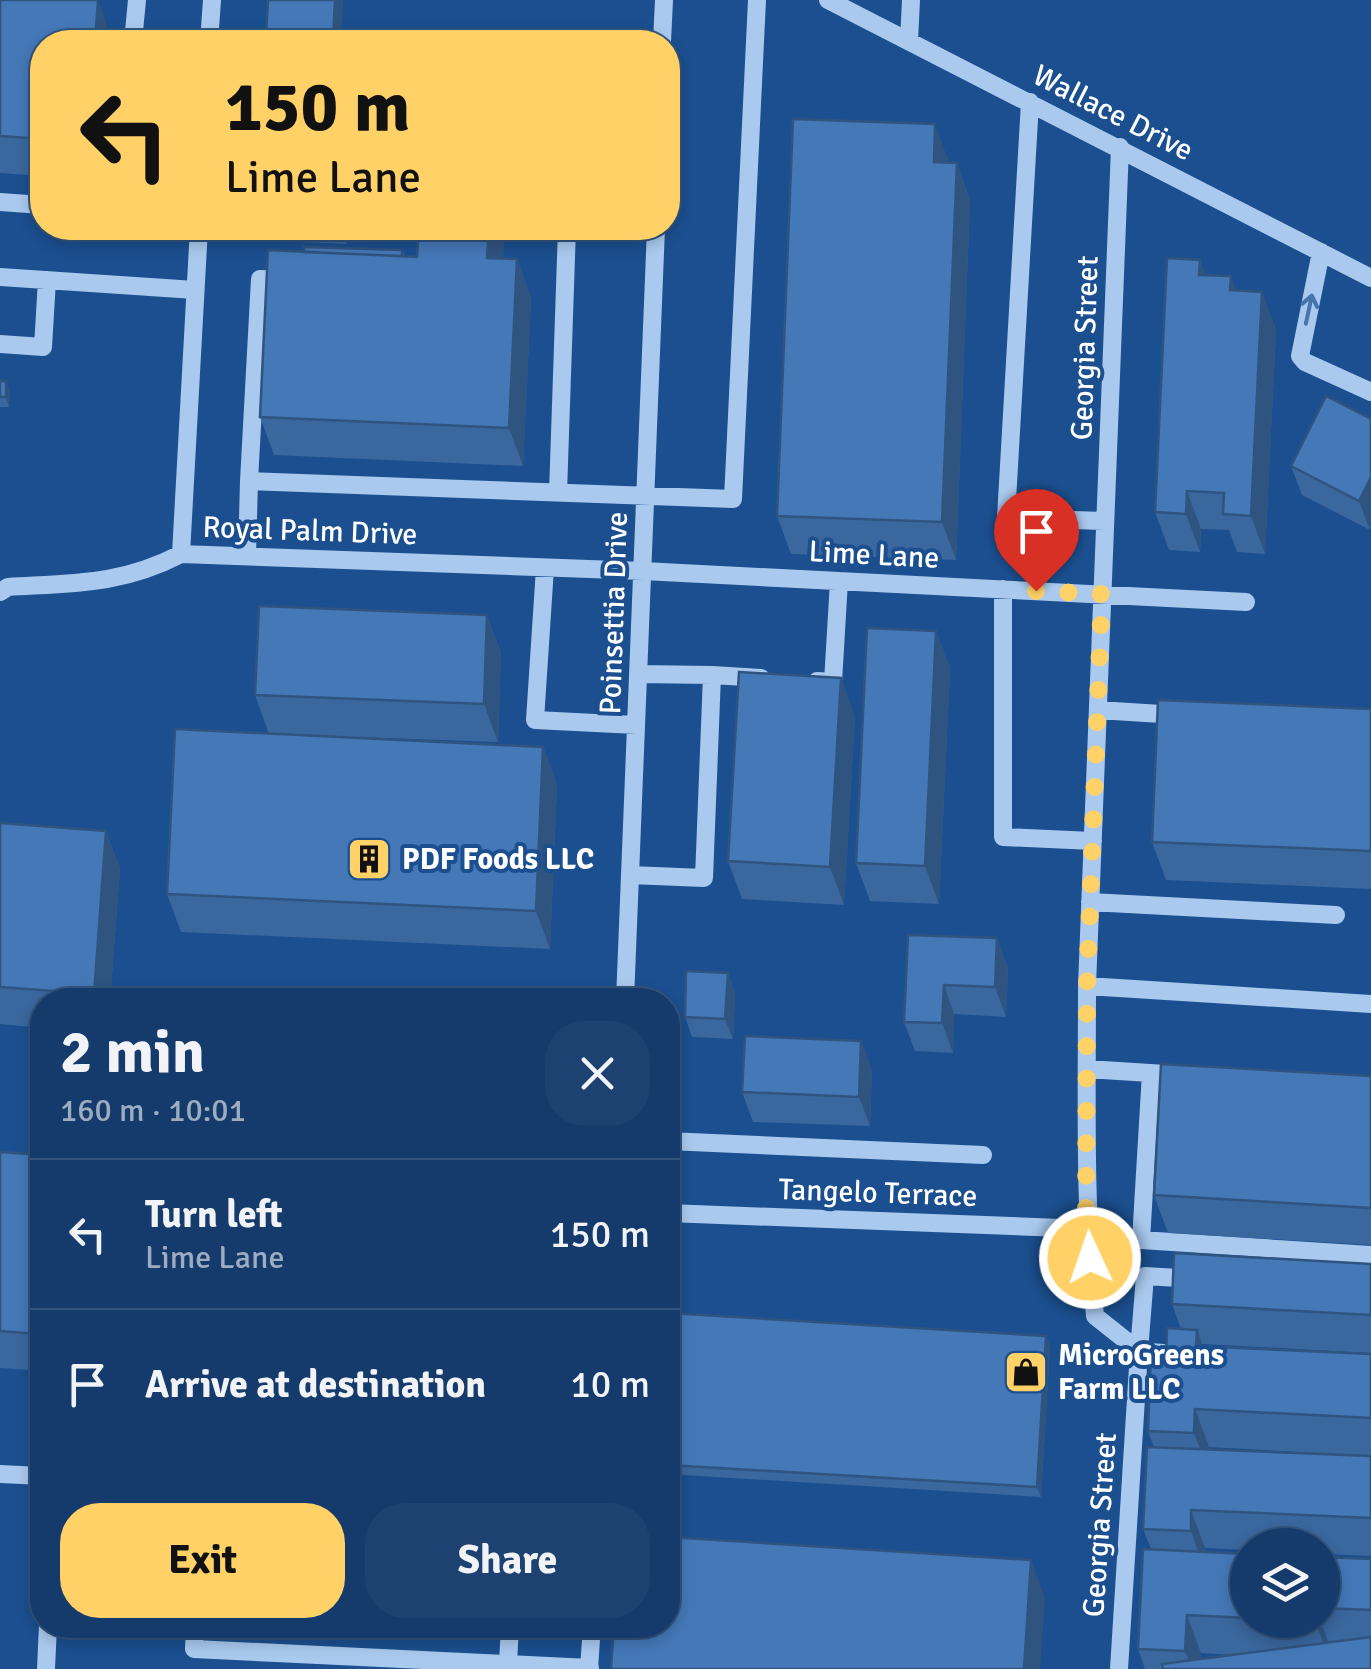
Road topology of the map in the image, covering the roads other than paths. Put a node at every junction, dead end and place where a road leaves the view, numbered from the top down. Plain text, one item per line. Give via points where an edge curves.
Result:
1 (136, 0) edge
2 (212, 0) edge
3 (664, 0) edge
4 (757, 0) edge
5 (828, 0) edge
6 (911, 0) edge
7 (134, 30) edge
8 (211, 30) edge
9 (663, 30) edge
10 (909, 41) junction
11 (1030, 102) junction
12 (1120, 147) junction
13 (0, 202) edge
14 (30, 204) edge
15 (198, 240) edge
16 (567, 240) edge
17 (656, 240) edge
18 (1321, 252) junction
19 (0, 277) edge
20 (1371, 278) edge
21 (48, 280) junction
22 (305, 280) edge
23 (196, 290) junction
24 (0, 344) edge
25 (1371, 392) edge
26 (250, 481) junction
27 (558, 493) junction
28 (646, 496) junction
29 (1106, 521) junction
30 (180, 554) junction
31 (247, 556) junction
32 (545, 568) junction
33 (643, 572) junction
34 (839, 581) junction
35 (3, 587) edge
36 (1003, 589) junction
37 (1102, 594) junction
38 (1246, 602) dead end
39 (638, 674) junction
40 (712, 675) junction
41 (1098, 710) junction
42 (1195, 716) edge
43 (636, 725) junction
44 (1092, 841) junction
45 (630, 876) junction
46 (1090, 902) junction
47 (1336, 915) dead end
48 (1087, 986) junction
49 (625, 988) edge
50 (1371, 1004) edge
51 (1087, 1069) junction
52 (1151, 1073) junction
53 (1206, 1077) edge
54 (680, 1142) edge
55 (983, 1155) dead end
56 (680, 1212) edge
57 (1086, 1228) junction
58 (1141, 1240) junction
59 (1371, 1255) edge
60 (1220, 1280) edge
61 (1139, 1351) junction
62 (1197, 1356) edge
63 (0, 1474) edge
64 (30, 1475) edge
65 (47, 1638) edge
66 (194, 1638) edge
67 (509, 1638) edge
68 (591, 1638) edge
69 (508, 1664) junction
70 (590, 1668) edge
71 (46, 1669) edge
72 (1119, 1669) edge

1 - 7 street
2 - 8 street
3 - 9 street
4 - 28 street via 732,499
5 - 10 street, Wallace Drive
6 - 10 street
10 - 11 street, Wallace Drive
11 - 12 street, Wallace Drive
11 - 29 street via 1006,518
12 - 18 street, Wallace Drive
12 - 29 street, Georgia Street
13 - 14 street
15 - 23 street, Royal Palm Drive
16 - 27 street
17 - 28 street, Poinsettia Drive
18 - 20 street, Wallace Drive
25 -> 18 street via 1300,356
19 - 21 street
21 - 23 street
21 - 24 street via 43,347
22 - 26 street via 260,279
23 - 30 street, Royal Palm Drive
26 - 27 street
26 - 31 street
27 - 28 street
28 - 33 street, Poinsettia Drive
29 - 37 street, Georgia Street
30 - 31 street, Royal Palm Drive
30 - 35 street via 148,571 104,581
31 - 32 street, Royal Palm Drive
32 - 33 street, Royal Palm Drive
32 - 43 street via 535,720
33 - 34 street, Lime Lane
33 - 39 street, Poinsettia Drive
34 - 36 street, Lime Lane
34 - 40 street via 834,682
36 - 37 street, Lime Lane
36 - 44 street via 1004,837
37 - 38 street, Lime Lane
37 - 41 street, Georgia Street
39 - 40 street
39 - 43 street, Poinsettia Drive
40 - 45 street via 704,878
41 - 42 street
41 - 44 street, Georgia Street
43 - 45 street, Poinsettia Drive
44 - 46 street, Georgia Street
45 - 49 street, Poinsettia Drive
46 - 47 street
46 - 48 street, Georgia Street
48 - 50 street
48 - 51 street, Georgia Street
51 - 52 street
51 - 57 street, Georgia Street
52 - 53 street
52 - 58 street
54 - 55 street
56 - 57 street, Tangelo Terrace
57 - 58 street, Tangelo Terrace
57 - 61 street, Georgia Street via 1095,1316
58 - 59 street, Tangelo Terrace
60 - 61 street via 1144,1276
61 - 62 street
61 - 72 street, Georgia Street via 1140,1474
63 - 64 street
65 - 71 street
66 - 69 street via 194,1649
67 - 69 street
68 - 70 street
69 - 70 street

